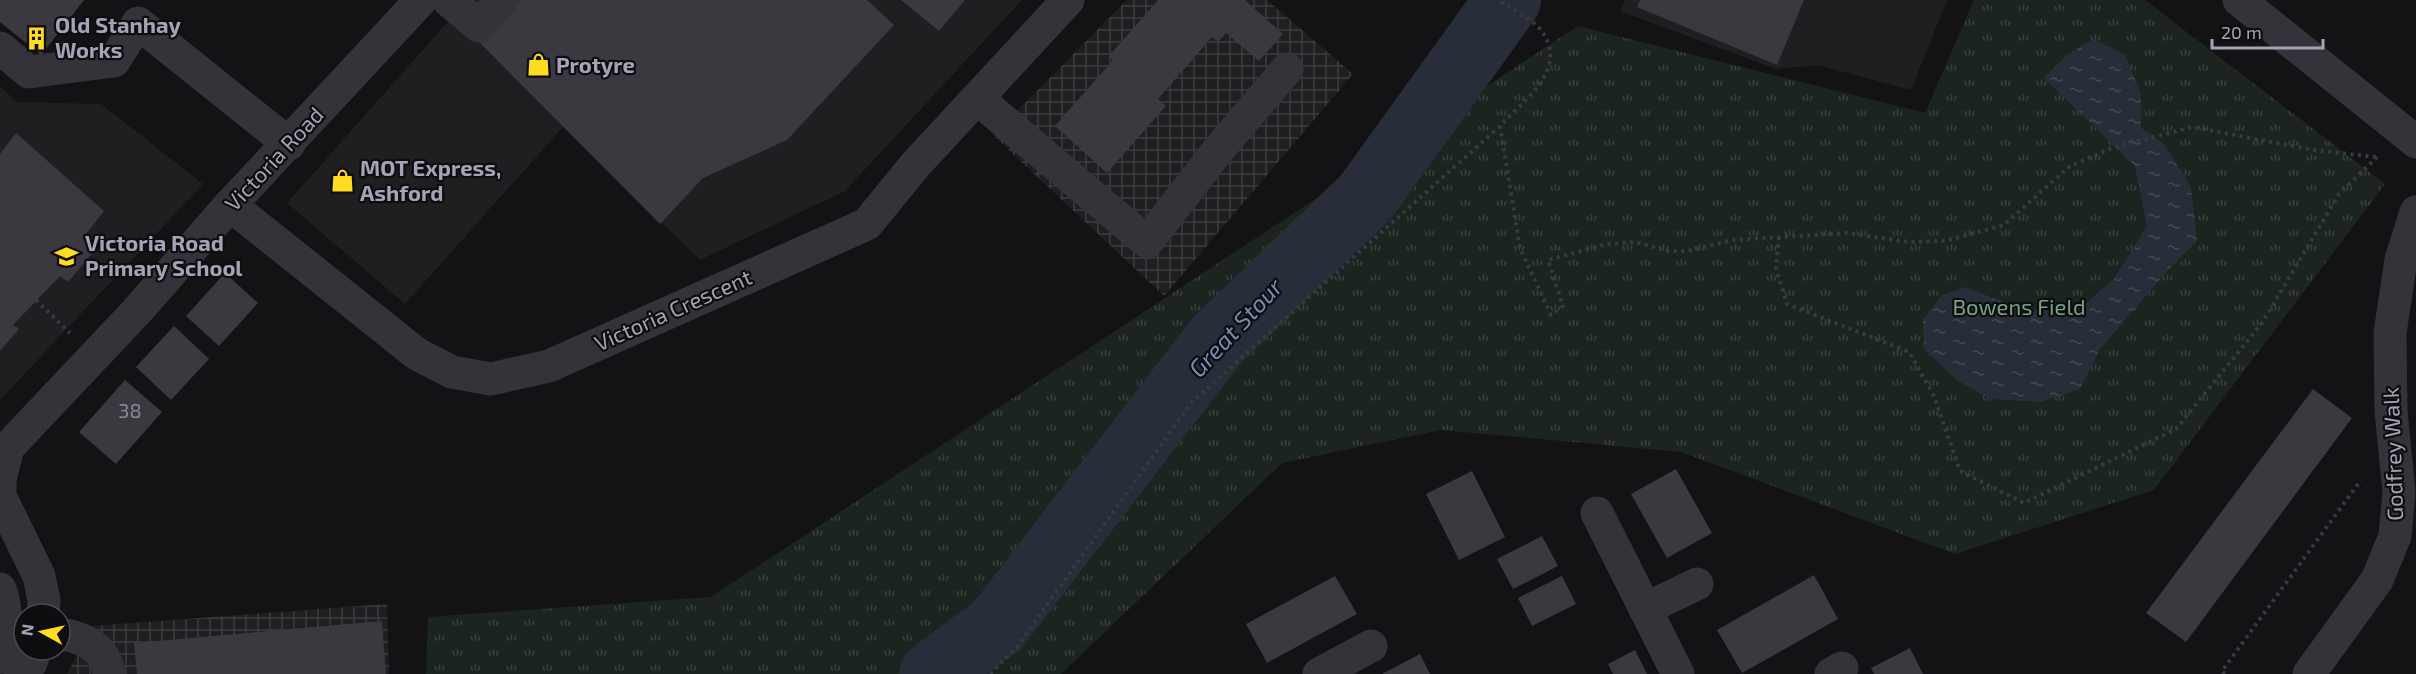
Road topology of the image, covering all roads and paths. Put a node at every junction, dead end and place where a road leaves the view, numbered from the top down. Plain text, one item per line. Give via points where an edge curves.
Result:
1 (422, 0) edge
2 (448, 0) edge
3 (502, 0) edge
4 (1068, 0) edge
5 (1498, 0) edge
6 (2239, 0) edge
7 (0, 48) edge
8 (1287, 69) dead end
9 (978, 99) junction
10 (1500, 126) junction
11 (2414, 140) edge
12 (289, 144) junction
13 (2376, 158) junction
14 (230, 205) junction
15 (2416, 212) edge
16 (1779, 237) junction
17 (36, 300) dead end
18 (66, 329) dead end
19 (3, 453) edge
20 (2396, 460) junction
21 (1597, 513) dead end
22 (1697, 584) dead end
23 (0, 589) edge
24 (44, 602) edge
25 (1645, 609) junction
26 (72, 635) edge
27 (9, 640) edge
28 (1371, 646) dead end
29 (31, 662) edge
30 (20, 674) edge
31 (109, 674) edge
32 (990, 674) edge
33 (1319, 674) edge
34 (1678, 674) edge
35 (2225, 674) edge
36 (2309, 674) edge

1 - 12 street, Victoria Road
2 - 3 street via 479,26
4 - 9 street, Victoria Crescent
5 - 10 path via 1539,28 1552,59 1545,78
6 - 11 street
7 - 12 street via 29,72 114,61 138,23
8 - 9 street via 1147,242
9 - 14 street, Victoria Crescent via 916,164 867,224 549,366 491,379 452,372 417,354
10 - 16 path via 1520,248 1551,315 1563,306 1548,260 1607,244 1635,242 1668,251 1688,251 1732,240
10 - 32 path via 1191,403 1017,647
11 - 13 path
12 - 14 street, Victoria Road
13 - 16 path via 2192,127 2112,148 2070,166 2004,225 1945,241 1909,242 1847,233
13 - 16 path via 2339,194 2262,322 2176,429 2024,503 1960,471 1934,396 1909,352 1787,304 1776,268
14 - 19 street, Victoria Road
15 - 20 street, Godfrey Walk via 2401,260 2391,333 2391,411
17 - 18 path
19 - 24 street, Victoria Road via 0,495 39,576
20 - 35 path via 2371,466 2222,671
20 - 36 street, Godfrey Walk via 2395,536 2378,580
21 - 25 street
22 - 25 street
23 - 27 street via 5,600
25 - 34 street
26 - 31 street via 95,647 108,665
28 - 33 street
29 - 30 street

